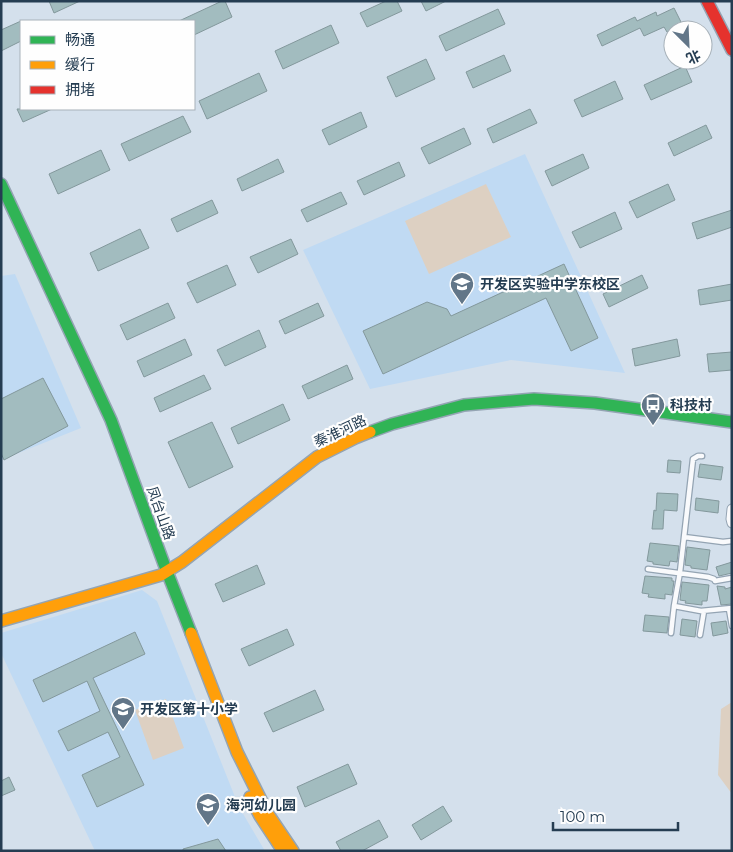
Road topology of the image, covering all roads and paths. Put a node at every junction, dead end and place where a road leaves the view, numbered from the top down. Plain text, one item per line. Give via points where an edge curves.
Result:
1 (707, 1) edge
2 (732, 50) edge
3 (1, 184) edge
4 (1, 200) edge
5 (732, 415) edge
6 (732, 422) edge
7 (702, 456) dead end
8 (732, 509) edge
9 (732, 524) edge
10 (684, 537) junction
11 (732, 541) edge
12 (648, 569) dead end
13 (162, 570) junction
14 (680, 572) junction
15 (732, 578) edge
16 (674, 606) junction
17 (730, 608) edge
18 (704, 611) junction
19 (1, 612) edge
20 (1, 621) edge
21 (732, 626) edge
22 (671, 633) dead end
23 (700, 634) dead end
24 (283, 851) edge
25 (293, 851) edge

1 - 2 main road
3 - 13 main road, 凤台山路 via 110,420
4 - 13 main road, 凤台山路 via 104,422
5 - 13 main road, 秦淮河路 via 597,396 534,392 453,400 350,432 311,452
6 - 13 main road, 秦淮河路 via 595,403 534,400 464,405 392,424 317,457 270,495
7 - 10 lane via 693,459
8 - 9 street
10 - 11 lane
10 - 14 lane
12 - 14 lane
13 - 19 main road, 秦淮河路
13 - 20 main road, 秦淮河路
13 - 24 main road, 凤台山路 via 230,755 260,816
13 - 25 main road, 凤台山路 via 237,752 268,814
14 - 15 lane via 715,581
14 - 16 lane
16 - 18 lane
16 - 22 lane
17 - 18 lane
17 - 21 lane
18 - 23 lane

